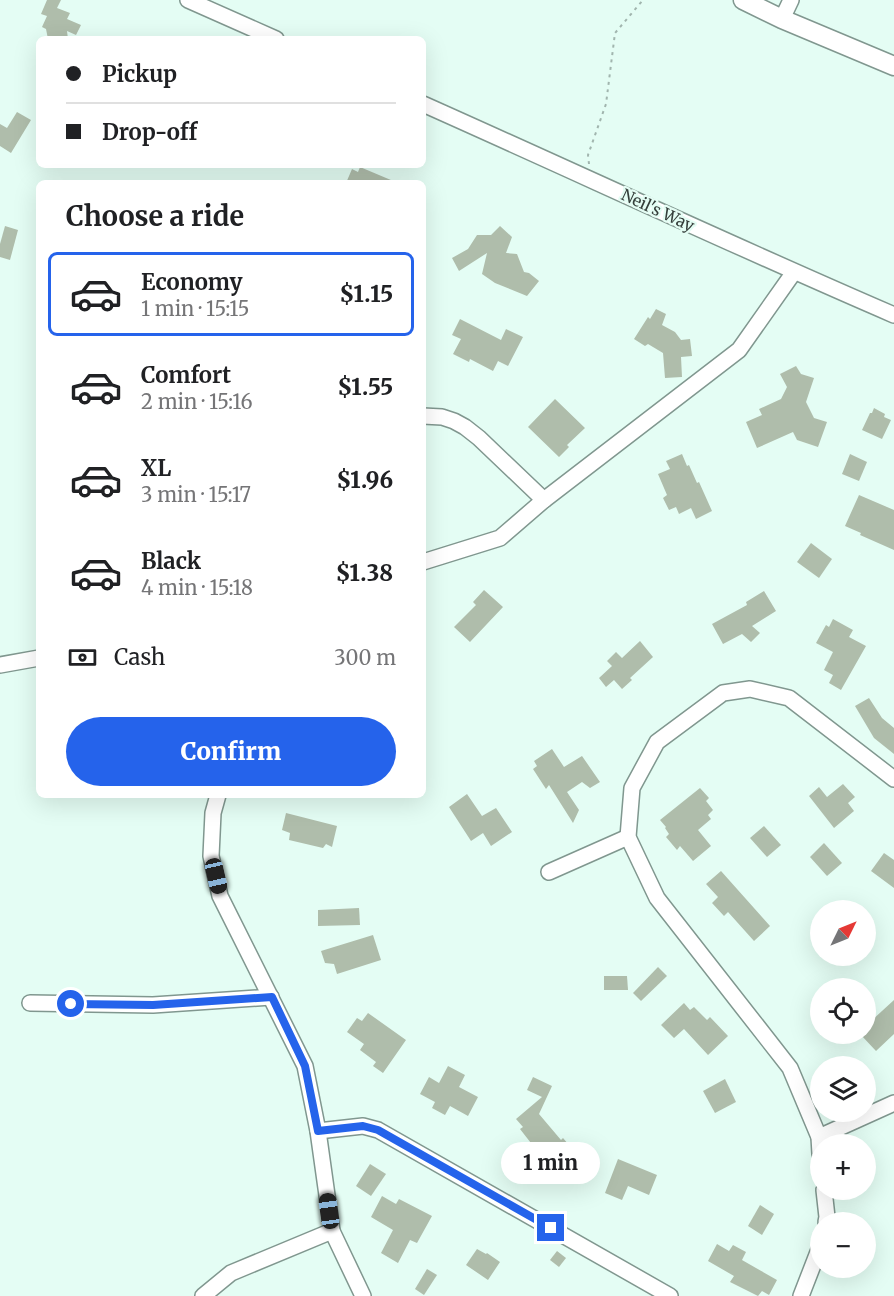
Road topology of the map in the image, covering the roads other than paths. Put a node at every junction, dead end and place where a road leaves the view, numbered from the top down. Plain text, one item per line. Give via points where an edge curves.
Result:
1 (188, 0) edge
2 (743, 0) edge
3 (792, 0) edge
4 (782, 19) junction
5 (269, 36) edge
6 (894, 66) edge
7 (426, 105) edge
8 (794, 272) junction
9 (894, 315) edge
10 (426, 416) edge
11 (544, 500) junction
12 (426, 561) edge
13 (36, 659) edge
14 (0, 665) edge
15 (894, 778) edge
16 (217, 798) edge
17 (628, 837) junction
18 (549, 872) dead end
19 (272, 997) junction
20 (30, 1003) dead end
21 (894, 1103) edge
22 (318, 1131) junction
23 (818, 1134) edge
24 (826, 1134) edge
25 (332, 1231) junction
26 (810, 1273) edge
27 (203, 1296) edge
28 (363, 1296) edge
29 (670, 1296) edge
30 (801, 1296) edge

1 - 5 street
2 - 4 street
3 - 4 street
4 - 6 street
7 - 8 street, Neil's Way
8 - 9 street, Neil's Way
8 - 11 street via 739,350
10 - 11 street via 454,420 465,427
11 - 12 street via 500,538
13 - 14 street
15 - 17 street via 789,698 750,689 723,693 657,742 632,788
16 - 19 street via 211,856 220,896
17 - 18 street
17 - 23 street via 657,898 790,1068
19 - 20 street via 153,1005
19 - 22 street via 305,1066
21 - 24 street
22 - 25 street
22 - 29 street via 363,1126 378,1130
25 - 27 street via 231,1273
25 - 28 street
26 - 30 street

